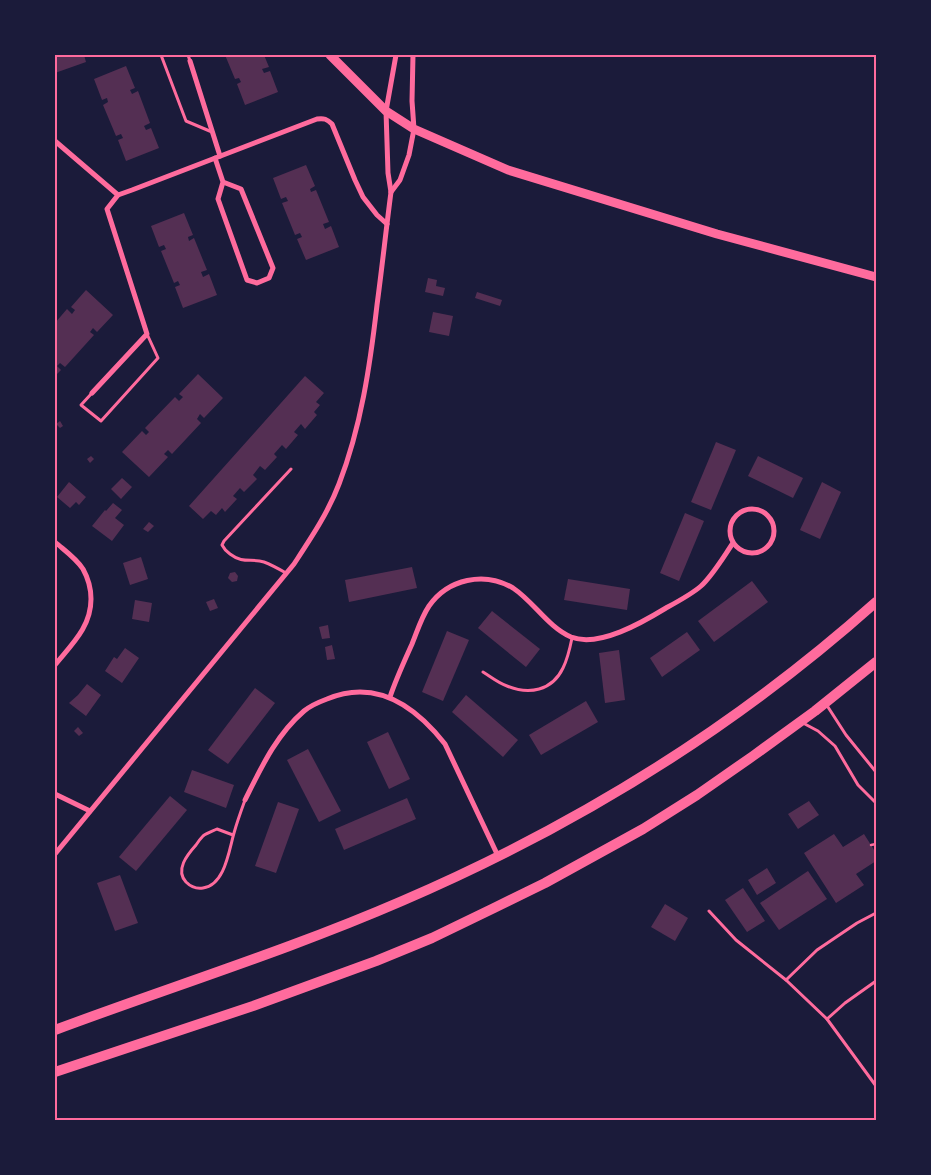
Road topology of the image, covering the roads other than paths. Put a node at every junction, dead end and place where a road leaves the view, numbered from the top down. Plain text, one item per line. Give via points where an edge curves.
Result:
1 (161, 55) edge
2 (330, 55) edge
3 (396, 55) edge
4 (413, 55) edge
5 (189, 58) edge
6 (386, 110) junction
7 (414, 129) junction
8 (212, 132) junction
9 (55, 141) edge
10 (218, 157) junction
11 (223, 182) junction
12 (391, 192) junction
13 (118, 195) junction
14 (387, 224) junction
15 (876, 277) edge
16 (147, 334) junction
17 (92, 393) joint
18 (292, 469) dead end
19 (55, 542) edge
20 (733, 543) junction
21 (286, 573) junction
22 (876, 602) edge
23 (572, 637) junction
24 (876, 662) edge
25 (55, 665) edge
26 (483, 672) dead end
27 (390, 697) junction
28 (825, 703) junction
29 (800, 722) junction
30 (876, 772) edge
31 (55, 794) edge
32 (245, 800) joint
33 (876, 804) edge
34 (90, 811) junction
35 (233, 835) junction
36 (55, 854) edge
37 (498, 856) junction
38 (710, 911) dead end
39 (876, 913) edge
40 (786, 980) junction
41 (876, 981) edge
42 (827, 1019) junction
43 (55, 1030) edge
44 (55, 1072) edge
45 (876, 1086) edge

1 - 8 lane via 186,121
2 - 6 street
3 - 6 street
4 - 7 street
5 - 8 street
6 - 7 street
6 - 12 street
7 - 12 street via 400,180
7 - 15 street via 508,170 718,234
8 - 10 street
9 - 13 street
10 - 11 street
10 - 13 street
10 - 14 street via 317,119 327,120 332,124 363,198
11 - 11 street via 218,199 247,280 257,283 269,278 273,268 241,189
12 - 14 street
13 - 16 street via 107,209
14 - 21 street via 370,362 354,437 331,501 310,540
16 - 17 street
16 - 17 lane via 158,358 101,421 82,405
18 - 21 lane via 222,545 236,558 258,560
19 - 25 street via 76,560 88,580 91,608 80,635
20 - 20 street via 744,552 759,553 773,538 773,524 757,510 743,512 732,522
20 - 23 street via 702,586 676,603 621,632 584,640
21 - 34 street
22 - 37 main road via 814,654 702,738 597,803
23 - 26 lane via 562,670 544,688 520,690 505,686
23 - 27 street via 559,630 512,588 488,579 470,580 446,590 428,607
24 - 28 main road
27 - 32 street via 349,692 335,695 304,711 272,749
27 - 37 street via 422,718 445,744
28 - 29 main road
28 - 30 lane
29 - 33 lane via 818,731 835,746 858,785
29 - 44 main road via 643,829 545,883 432,938 253,1006
31 - 34 street
32 - 35 lane
34 - 36 street
35 - 35 lane via 227,859 213,884 198,889 184,880 181,873 185,857 203,836 217,829
37 - 43 main road via 341,926
38 - 40 lane via 736,940
39 - 40 lane via 816,950
40 - 42 lane
41 - 42 lane
42 - 45 lane

